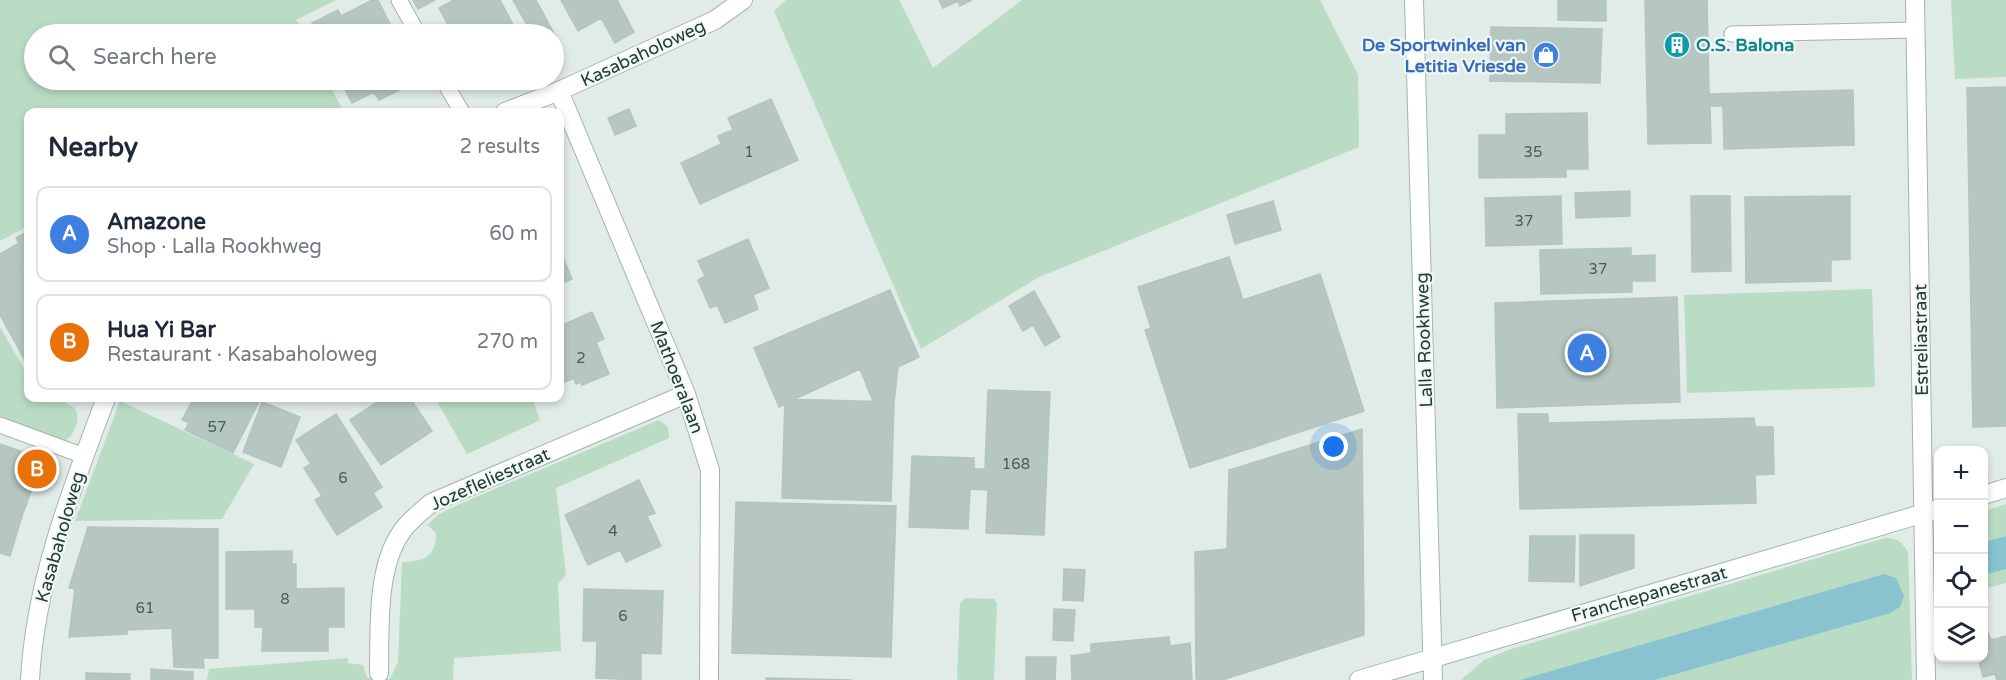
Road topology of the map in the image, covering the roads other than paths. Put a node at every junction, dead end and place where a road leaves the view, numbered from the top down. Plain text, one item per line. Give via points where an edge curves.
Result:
1 (399, 0) edge
2 (743, 0) edge
3 (1414, 0) edge
4 (1915, 0) edge
5 (412, 24) edge
6 (1916, 30) junction
7 (1732, 34) dead end
8 (564, 89) edge
9 (449, 90) edge
10 (559, 91) joint
11 (460, 108) edge
12 (515, 108) edge
13 (686, 394) junction
14 (104, 402) edge
15 (0, 425) edge
16 (84, 456) junction
17 (2006, 488) edge
18 (1988, 493) edge
19 (1931, 511) edge
20 (1432, 657) junction
21 (379, 673) dead end
22 (30, 680) edge
23 (709, 680) edge
24 (1359, 680) edge
25 (1433, 680) edge
26 (1926, 680) edge

1 - 5 lane
2 - 8 street, Kasabaholoweg via 715,20
3 - 20 street, Lalla Rookhweg
4 - 6 street, Estreliastraat
6 - 7 lane
6 - 19 street, Estreliastraat
9 - 11 lane
10 - 12 street, Kasabaholoweg
10 - 13 street, Mathoeralaan
13 - 21 street, Jozefleliestraat via 431,503 406,525 392,550 381,594
13 - 23 street, Mathoeralaan via 710,470
14 - 16 street, Kasabaholoweg
15 - 16 lane
16 - 22 street, Kasabaholoweg via 44,583
17 - 18 street
19 - 20 street, Franchepanestraat
19 - 26 street, Estreliastraat
20 - 24 street, Franchepanestraat
20 - 25 street, Lalla Rookhweg

